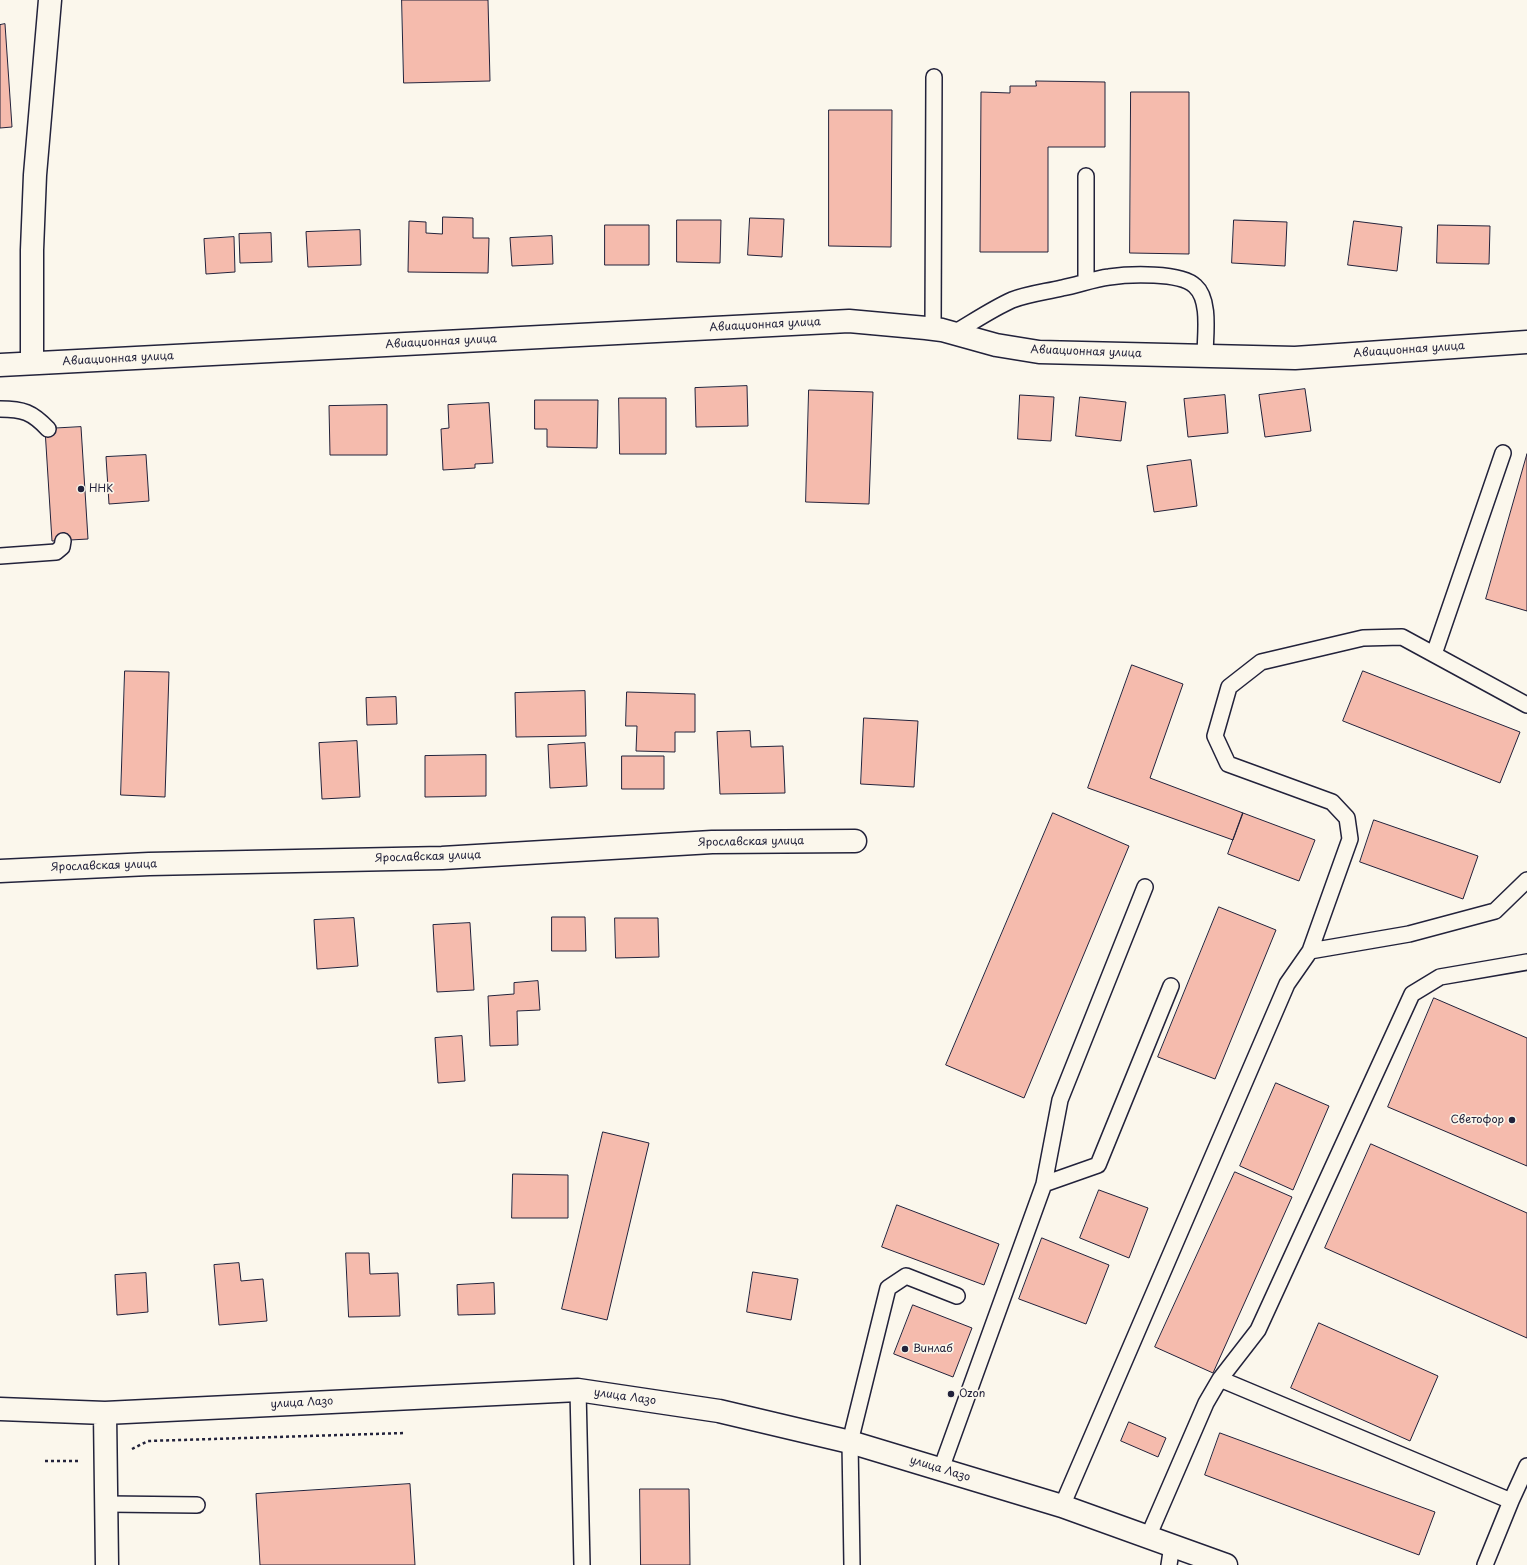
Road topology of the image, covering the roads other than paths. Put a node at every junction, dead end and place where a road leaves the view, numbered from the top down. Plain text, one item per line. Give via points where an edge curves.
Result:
1 (50, 0) edge
2 (934, 77) dead end
3 (1086, 176) dead end
4 (1086, 282) junction
5 (933, 329) junction
6 (954, 334) junction
7 (1527, 342) edge
8 (1205, 356) junction
9 (32, 363) junction
10 (0, 365) edge
11 (0, 409) edge
12 (48, 429) dead end
13 (1503, 453) dead end
14 (63, 541) dead end
15 (0, 556) edge
16 (1434, 654) junction
17 (1527, 705) edge
18 (856, 841) dead end
19 (0, 871) edge
20 (1527, 880) edge
21 (1145, 886) dead end
22 (1310, 951) junction
23 (1527, 962) edge
24 (1172, 986) dead end
25 (1044, 1184) junction
26 (957, 1296) dead end
27 (1220, 1379) junction
28 (578, 1390) junction
29 (0, 1409) edge
30 (105, 1413) junction
31 (850, 1442) junction
32 (1527, 1466) edge
33 (941, 1469) junction
34 (1511, 1501) junction
35 (107, 1504) junction
36 (197, 1505) dead end
37 (1062, 1506) junction
38 (1148, 1537) junction
39 (1170, 1555) edge
40 (107, 1565) edge
41 (582, 1565) edge
42 (852, 1565) edge
43 (1226, 1565) edge
44 (1485, 1565) edge

1 - 9 street via 35,182
2 - 5 lane
3 - 4 lane
4 - 6 lane via 1014,300 997,307
4 - 8 lane via 1124,276 1170,276 1186,280 1195,286 1205,305
5 - 6 street, Авиационная улица
5 - 9 street, Авиационная улица via 849,321
6 - 8 street, Авиационная улица via 996,345 1039,352
7 - 8 street, Авиационная улица via 1295,358
9 - 10 street, Авиационная улица
11 - 12 lane via 28,413 38,418
13 - 16 lane
14 - 15 lane via 62,547 56,552
16 - 17 lane
16 - 22 lane via 1402,637 1363,638 1260,662 1228,687 1215,736 1228,764 1332,802 1347,818 1350,840
18 - 19 street, Ярославская улица via 712,842 442,858 150,864
20 - 22 lane via 1495,911 1409,934
21 - 25 lane via 1060,1100
22 - 37 lane via 1287,984
23 - 27 lane via 1440,977 1412,994 1258,1330
24 - 25 lane via 1098,1165
25 - 33 lane
26 - 31 lane via 906,1276 888,1288
27 - 34 lane
27 - 38 lane via 1206,1403
28 - 30 street, улица Лазо
28 - 31 street, улица Лазо via 719,1411
28 - 41 lane
29 - 30 street, улица Лазо
30 - 35 street
31 - 33 street, улица Лазо
31 - 42 lane
32 - 34 lane
33 - 37 street, улица Лазо
34 - 44 lane
35 - 36 lane
35 - 40 street
37 - 38 street, улица Лазо
38 - 39 street, улица Лазо
39 - 43 street, улица Лазо

